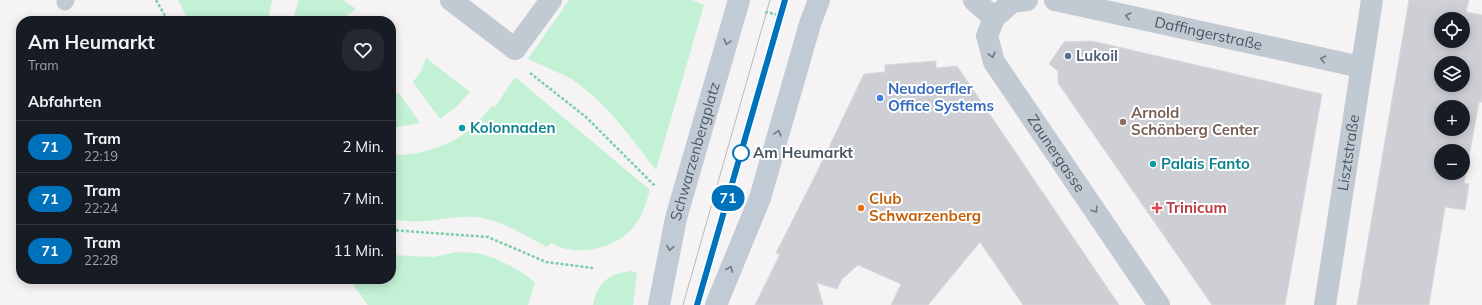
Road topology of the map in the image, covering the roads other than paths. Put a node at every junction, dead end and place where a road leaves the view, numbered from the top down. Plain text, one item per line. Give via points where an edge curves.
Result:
1 (451, 0) edge
2 (551, 0) edge
3 (739, 0) edge
4 (819, 0) edge
5 (974, 0) edge
6 (1027, 0) edge
7 (1055, 0) edge
8 (1372, 0) edge
9 (994, 18) junction
10 (1361, 67) junction
11 (659, 305) edge
12 (716, 305) edge
13 (1159, 305) edge
14 (1325, 305) edge

1 - 2 street via 515,49
3 -> 11 main road, Schwarzenbergplatz via 676,218
12 -> 4 main road via 760,198
5 - 9 street
6 - 9 street via 1012,2
10 -> 7 street, Daffingerstraße
8 - 10 street, Lisztstraße
9 -> 13 street, Zaunergasse via 988,36 994,62
10 - 14 street, Lisztstraße

